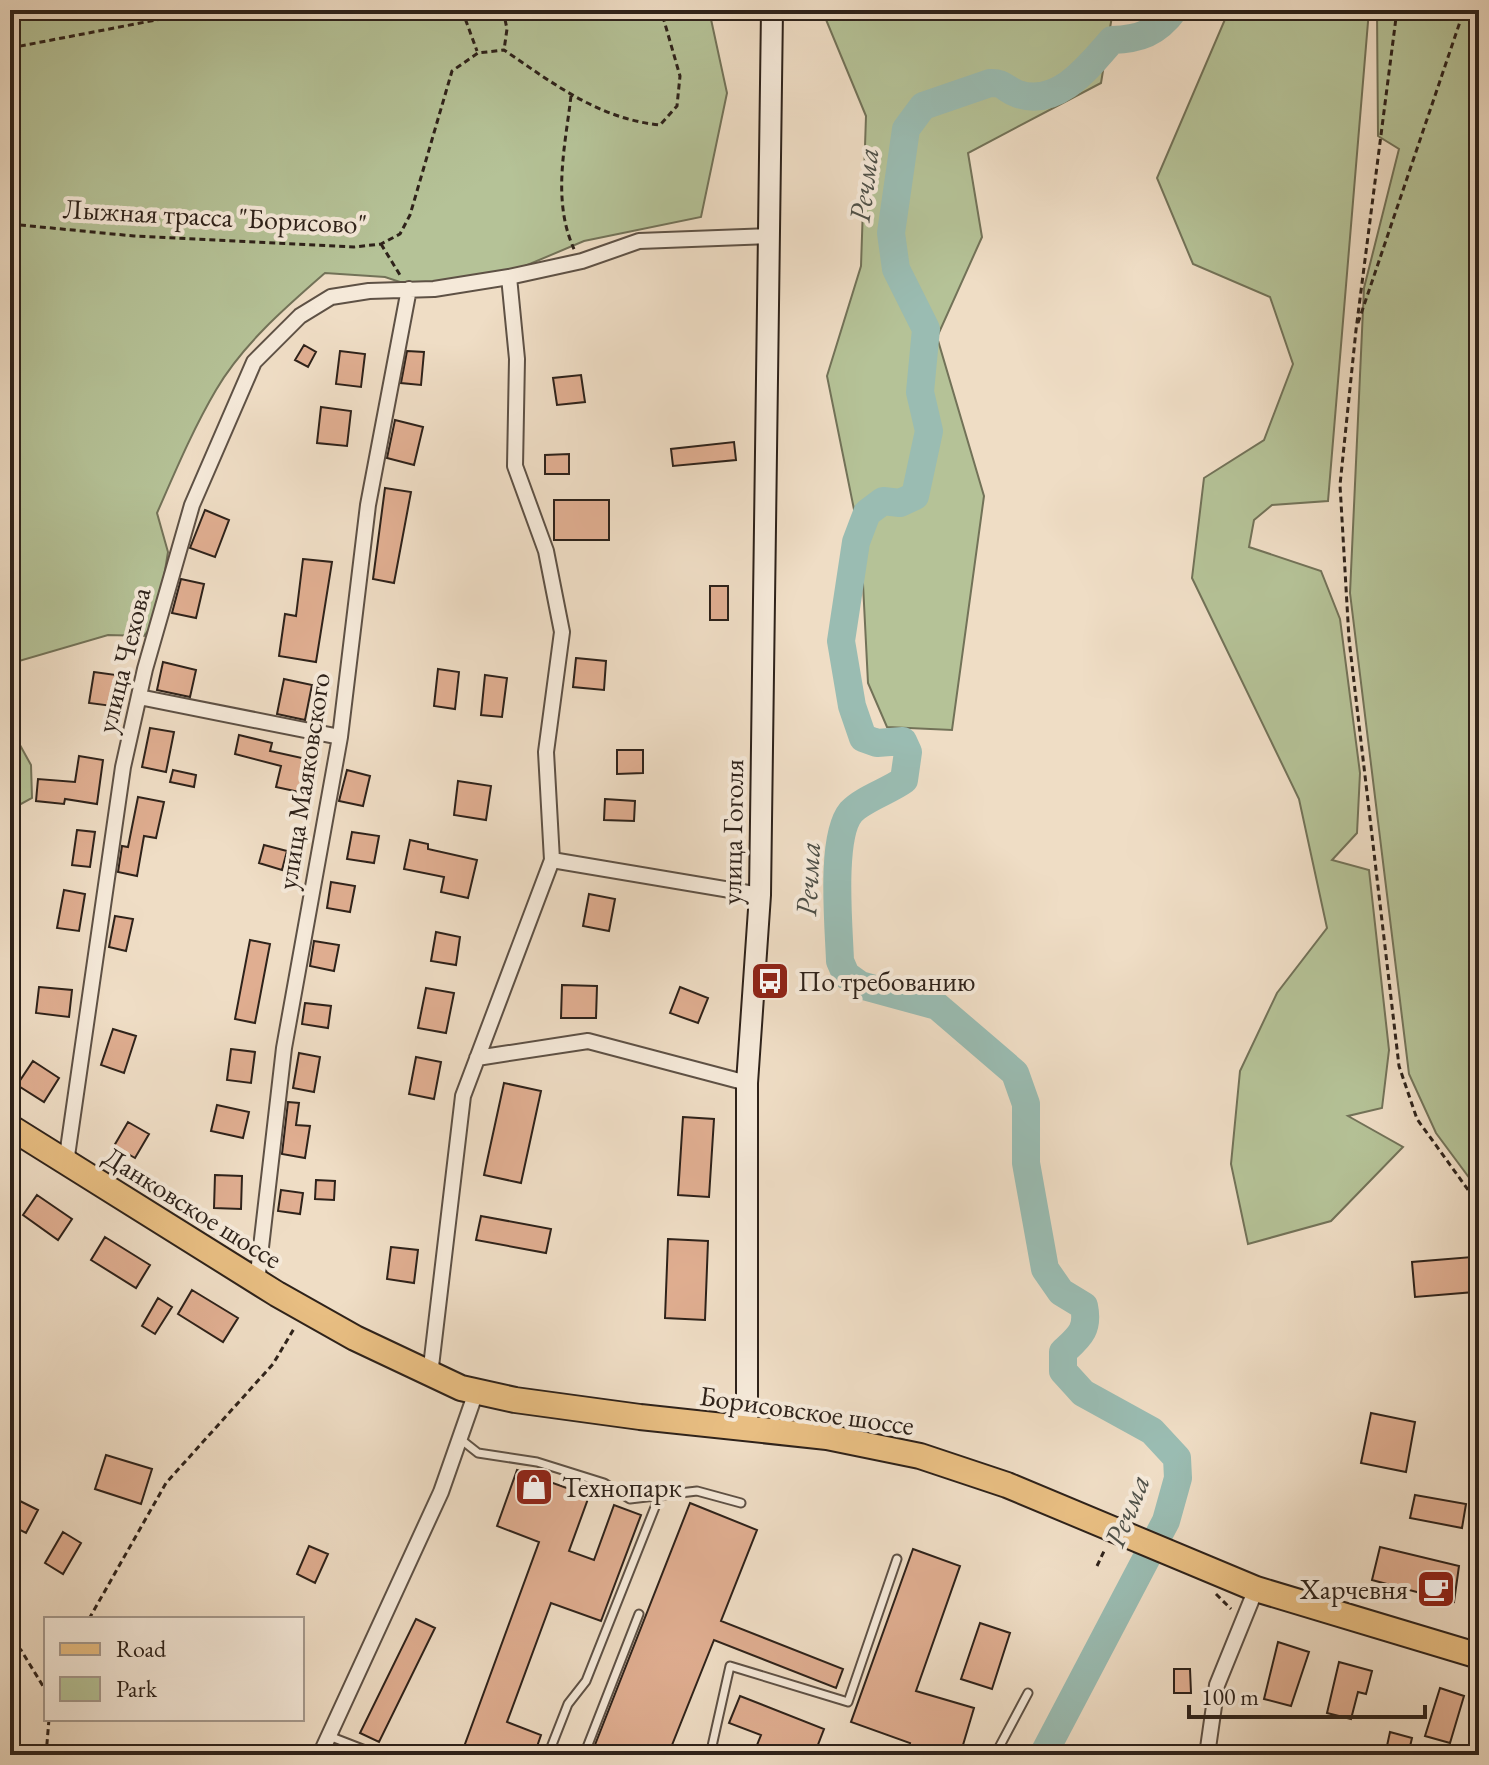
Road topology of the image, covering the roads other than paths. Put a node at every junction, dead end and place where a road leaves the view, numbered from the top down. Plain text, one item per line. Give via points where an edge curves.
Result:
1 (772, 10) edge
2 (768, 236) junction
3 (509, 277) junction
4 (409, 289) junction
5 (139, 697) junction
6 (340, 737) junction
7 (552, 860) junction
8 (760, 895) junction
9 (477, 1058) junction
10 (747, 1083) junction
11 (10, 1127) edge
12 (66, 1163) junction
13 (257, 1282) junction
14 (347, 1333) joint
15 (430, 1375) junction
16 (476, 1392) junction
17 (747, 1428) junction
18 (459, 1438) junction
19 (659, 1497) junction
20 (741, 1503) dead end
21 (897, 1559) dead end
22 (1256, 1589) junction
23 (639, 1614) dead end
24 (1479, 1656) edge
25 (1028, 1693) dead end
26 (329, 1736) junction
27 (320, 1755) edge
28 (378, 1755) edge
29 (548, 1755) edge
30 (584, 1755) edge
31 (710, 1755) edge
32 (995, 1755) edge
33 (1207, 1755) edge

1 - 2 street, улица Гоголя
2 - 3 street, улица Чехова via 639,241 582,261
2 - 8 street, улица Гоголя
3 - 4 street, улица Чехова
3 - 7 street via 517,359 515,466 546,551 562,632 546,752
4 - 5 street, улица Чехова via 331,297 300,316 254,362 192,505
4 - 6 street, улица Маяковского via 368,505
5 - 6 street
5 - 12 street, улица Чехова via 123,767
6 - 13 street, улица Маяковского via 284,1048
7 - 8 street
7 - 9 street
8 - 10 street, улица Гоголя
9 - 10 street via 588,1041
9 - 15 street via 463,1096
10 - 17 street, улица Гоголя
11 - 12 main road, Данковское шоссе
12 - 13 main road, Данковское шоссе
13 - 14 main road, Данковское шоссе
14 - 15 main road, Борисовское шоссе
15 - 16 main road, Борисовское шоссе
16 - 17 main road, Борисовское шоссе
16 - 18 street
17 - 22 main road, Борисовское шоссе via 827,1437 931,1459 1007,1485 1112,1536
18 - 19 lane via 478,1453 537,1462 604,1483 630,1499
18 - 26 street via 441,1492
19 - 20 lane via 697,1491
19 - 29 lane via 586,1681 568,1704
21 - 31 lane via 848,1702 730,1666
22 - 24 main road, Борисовское шоссе
22 - 33 street via 1217,1685
23 - 30 lane
25 - 32 lane
26 - 27 street
26 - 28 lane

